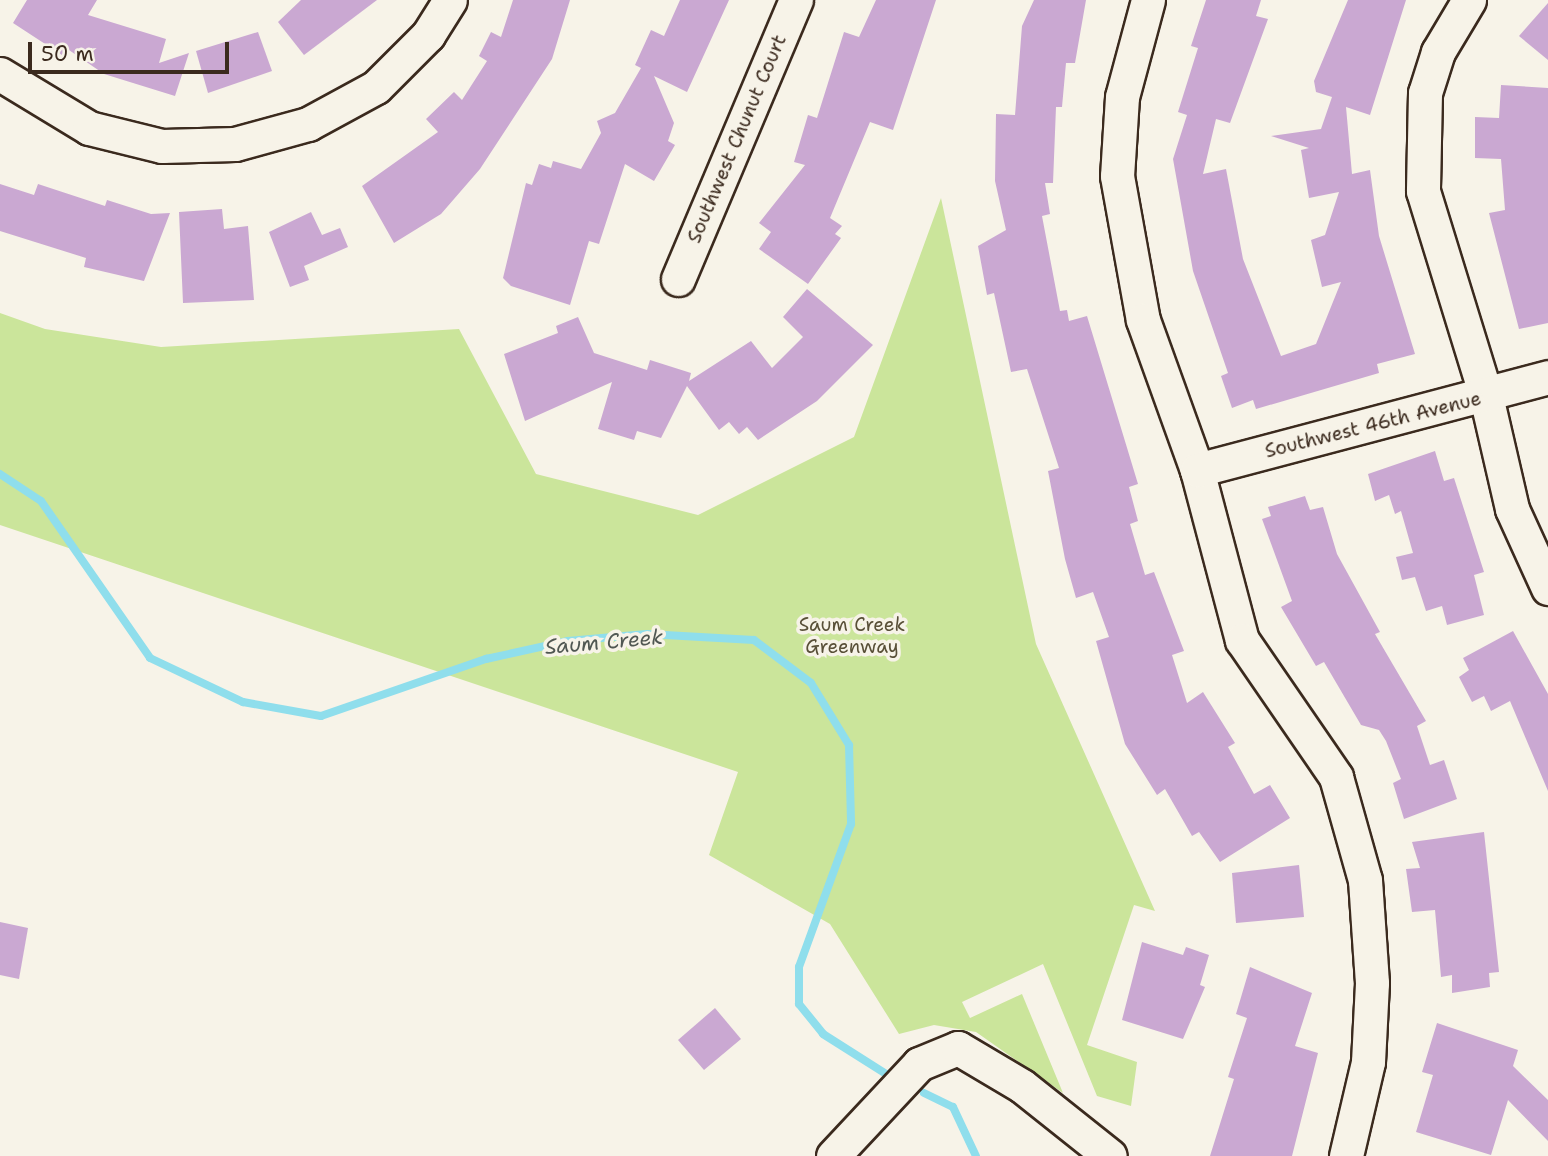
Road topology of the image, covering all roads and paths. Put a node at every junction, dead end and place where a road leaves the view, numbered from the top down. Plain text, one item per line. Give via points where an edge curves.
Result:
1 (450, 0) edge
2 (796, 0) edge
3 (1149, 0) edge
4 (1469, 0) edge
5 (0, 74) edge
6 (678, 279) dead end
7 (1548, 377) edge
8 (1486, 396) junction
9 (1197, 470) junction
10 (1548, 588) edge
11 (833, 1156) edge
12 (1110, 1156) edge
13 (1346, 1156) edge

1 - 5 street via 428,35 376,87 308,124 235,144 162,146 89,128
2 - 6 street, Southwest Chunut Court
3 - 9 street via 1122,97 1117,176 1146,331
4 - 8 street via 1438,52 1421,141 1423,191
7 - 8 street, Southwest 46th Avenue
8 - 9 street, Southwest 46th Avenue
8 - 10 street via 1512,509
9 - 13 street via 1242,640 1336,777 1365,880 1372,983 1368,1062
11 - 12 street via 919,1064 958,1048 1022,1086

